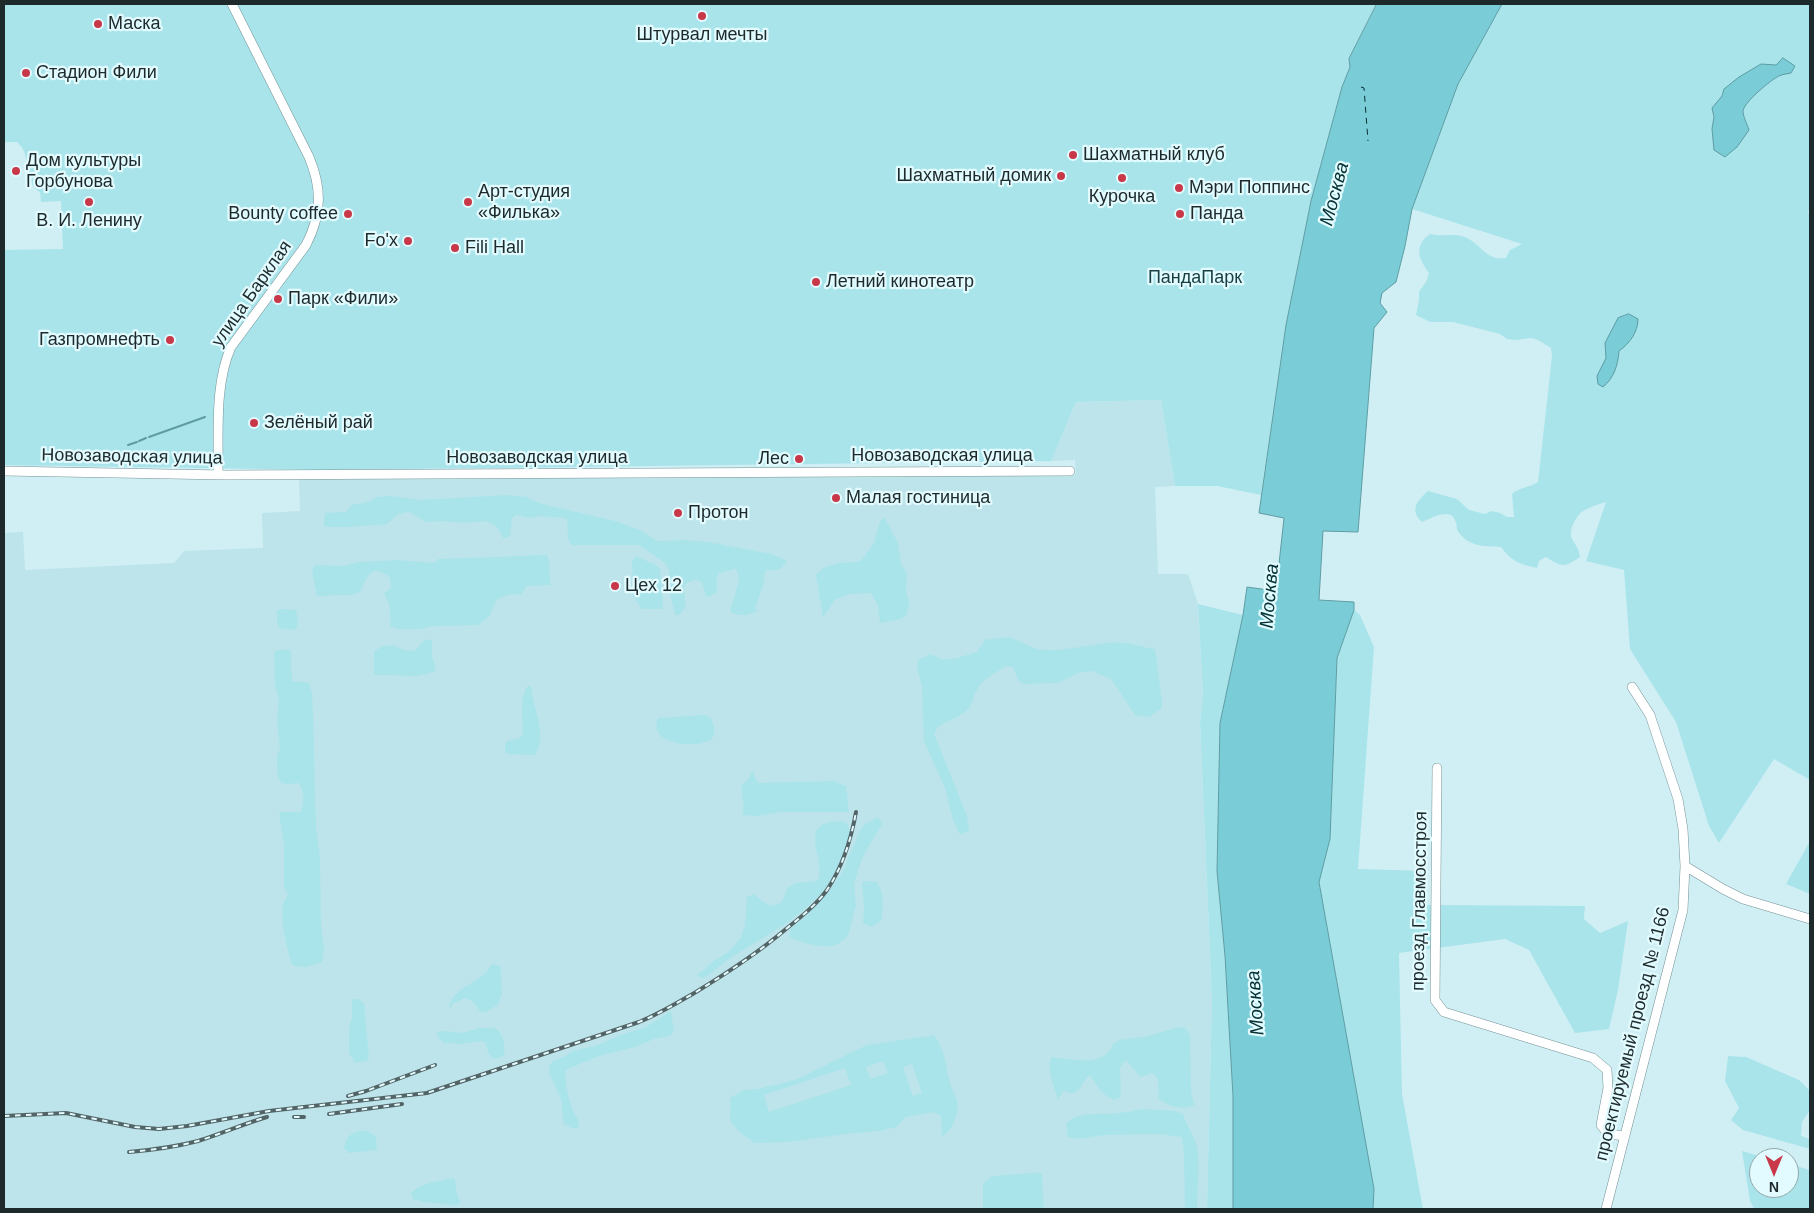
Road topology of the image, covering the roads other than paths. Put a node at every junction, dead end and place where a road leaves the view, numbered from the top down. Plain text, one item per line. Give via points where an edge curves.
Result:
1 (232, 4) edge
2 (4, 470) edge
3 (1070, 471) dead end
4 (218, 475) junction
5 (1632, 687) dead end
6 (1437, 768) dead end
7 (1685, 866) junction
8 (1778, 909) junction
9 (1810, 914) edge
10 (1810, 919) edge
11 (1810, 925) edge
12 (1625, 1136) junction
13 (1606, 1209) edge

1 - 4 street, улица Барклая via 309,157 318,182 318,201 315,226 306,245 231,347 226,359 220,386
2 - 4 street, Новозаводская улица
3 - 4 street, Новозаводская улица
5 - 7 street, проектируемый проезд № 1166 via 1650,715 1678,799
6 - 12 street, проезд Главмосстроя via 1435,1000 1444,1012 1593,1058 1607,1070 1608,1088 1601,1126 1608,1134
7 - 8 street via 1743,899
7 - 12 street, проектируемый проезд № 1166 via 1682,910
8 - 9 street
8 - 10 street
8 - 11 street
12 - 13 street, проектируемый проезд № 1166

